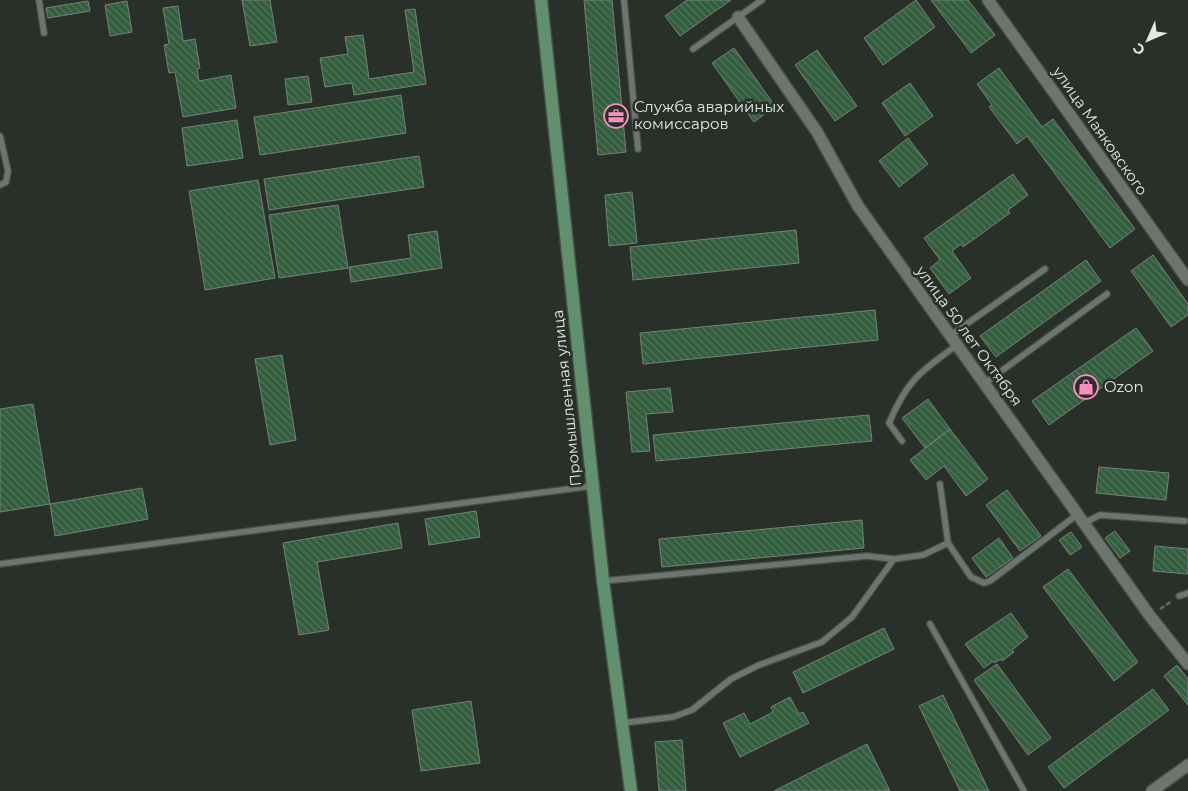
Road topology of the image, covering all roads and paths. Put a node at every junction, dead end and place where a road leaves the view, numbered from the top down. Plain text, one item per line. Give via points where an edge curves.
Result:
1 (39, 0) edge
2 (541, 0) edge
3 (624, 0) edge
4 (762, 0) edge
5 (988, 0) edge
6 (738, 17) junction
7 (44, 33) dead end
8 (694, 49) dead end
9 (0, 136) edge
10 (638, 149) dead end
11 (0, 186) edge
12 (1045, 269) dead end
13 (1188, 280) edge
14 (1108, 294) dead end
15 (954, 340) junction
16 (985, 383) junction
17 (902, 441) dead end
18 (940, 484) dead end
19 (592, 486) junction
20 (1081, 519) junction
21 (1185, 521) dead end
22 (948, 543) junction
23 (894, 559) junction
24 (0, 564) edge
25 (603, 581) junction
26 (1188, 593) edge
27 (1179, 596) joint
28 (1150, 616) junction
29 (930, 624) dead end
30 (1188, 664) edge
31 (622, 723) junction
32 (1188, 765) edge
33 (630, 791) edge
34 (1024, 791) edge
35 (1152, 791) edge

1 - 7 lane
2 - 19 street, Промышленная улица
3 - 10 lane
4 - 6 lane
5 - 13 street, улица Маяковского
6 - 8 lane
6 - 15 street, улица 50 лет Октября via 817,132 858,206
9 - 11 lane via 8,171 6,182
12 - 15 lane
14 - 16 lane
15 - 16 street, улица 50 лет Октября
15 - 17 lane via 920,372 900,398 889,423
16 - 20 street, улица 50 лет Октября
18 - 22 lane
19 - 24 lane
19 - 25 street, Промышленная улица
20 - 21 lane via 1100,515
20 - 22 lane via 984,583 971,577
20 - 28 street, улица 50 лет Октября
22 - 23 lane via 923,555
23 - 25 lane via 867,556
23 - 31 lane via 852,617 822,642 731,678 692,710
25 - 31 street, Промышленная улица
26 - 27 lane
27 - 28 path
28 - 30 street, улица 50 лет Октября
29 - 34 lane
31 - 33 street, Промышленная улица
32 - 35 street

